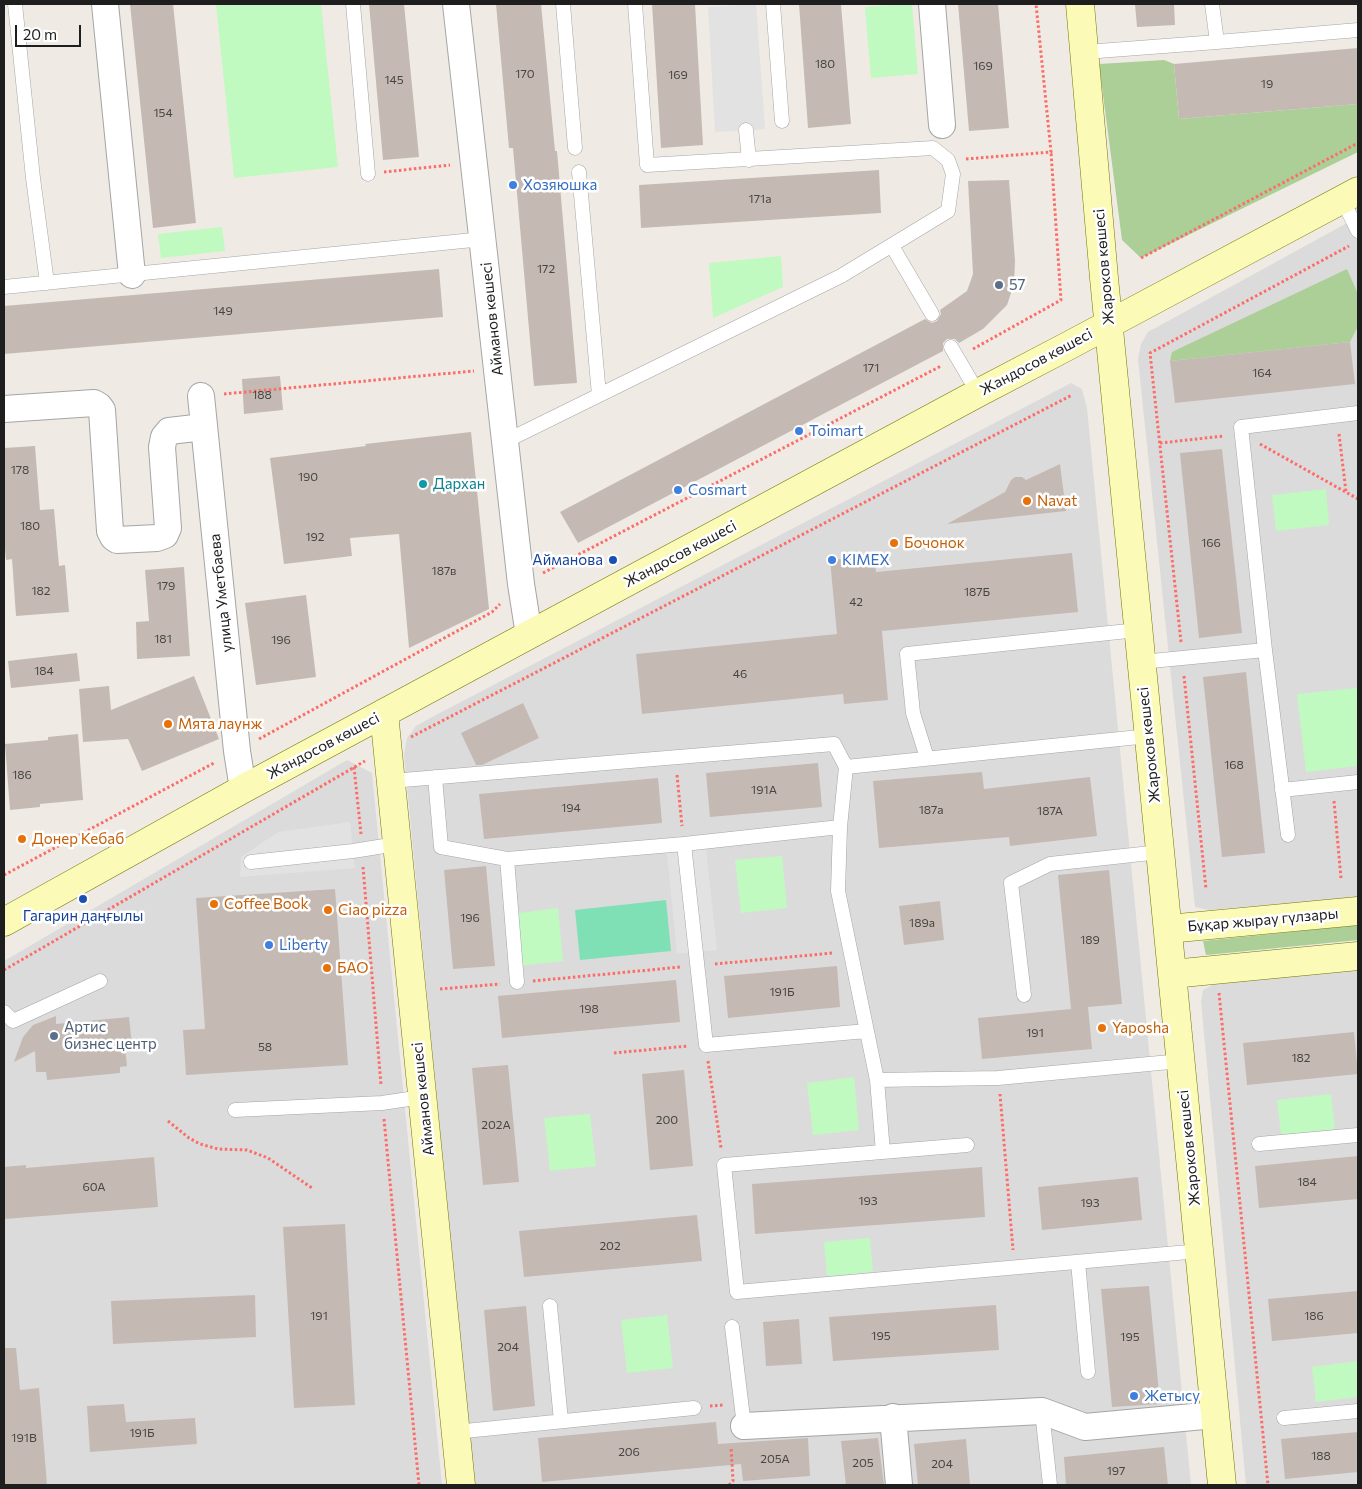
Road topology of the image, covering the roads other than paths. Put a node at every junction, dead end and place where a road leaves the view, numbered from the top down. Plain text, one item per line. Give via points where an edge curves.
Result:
1 (15, 4) edge
2 (105, 4) edge
3 (353, 4) edge
4 (456, 4) edge
5 (563, 4) edge
6 (635, 4) edge
7 (773, 4) edge
8 (932, 4) edge
9 (1080, 4) edge
10 (1212, 4) edge
11 (1358, 30) edge
12 (1217, 42) junction
13 (1085, 52) junction
14 (782, 121) dead end
15 (942, 125) dead end
16 (746, 130) dead end
17 (575, 148) dead end
18 (749, 160) junction
19 (579, 172) dead end
20 (368, 174) road end
21 (1350, 195) edge
22 (1358, 231) edge
23 (483, 239) junction
24 (892, 246) junction
25 (132, 275) junction
26 (47, 283) junction
27 (4, 288) edge
28 (932, 314) dead end
29 (1109, 324) junction
30 (955, 352) road end
31 (978, 393) junction
32 (599, 395) junction
33 (201, 396) road end
34 (4, 409) edge
35 (1358, 413) edge
36 (204, 427) junction
37 (506, 441) junction
38 (1138, 630) junction
39 (529, 635) junction
40 (1265, 650) junction
41 (1141, 662) junction
42 (384, 713) junction
43 (1148, 736) junction
44 (927, 758) junction
45 (846, 767) junction
46 (435, 777) junction
47 (391, 781) junction
48 (1358, 782) edge
49 (243, 789) junction
50 (1282, 790) junction
51 (840, 827) junction
52 (1288, 835) dead end
53 (397, 844) junction
54 (684, 844) junction
55 (1160, 852) junction
56 (507, 859) junction
57 (251, 862) dead end
58 (1358, 911) edge
59 (4, 922) edge
60 (1168, 929) junction
61 (1358, 956) edge
62 (1172, 974) junction
63 (100, 981) dead end
64 (517, 982) road end
65 (1024, 995) dead end
66 (4, 1012) edge
67 (867, 1031) junction
68 (1181, 1061) junction
69 (876, 1080) junction
70 (422, 1097) junction
71 (235, 1110) dead end
72 (1358, 1135) edge
73 (1260, 1144) dead end
74 (967, 1145) dead end
75 (883, 1152) junction
76 (1200, 1252) junction
77 (1078, 1262) junction
78 (550, 1306) dead end
79 (732, 1327) dead end
80 (1088, 1372) dead end
81 (694, 1408) road end
82 (1042, 1411) junction
83 (1358, 1411) edge
84 (743, 1415) joint
85 (1215, 1415) junction
86 (893, 1418) junction
87 (1284, 1418) dead end
88 (561, 1421) junction
89 (455, 1432) junction
90 (460, 1485) edge
91 (899, 1485) edge
92 (1050, 1485) edge
93 (1222, 1485) edge

1 - 26 lane
2 - 25 street
3 - 20 lane
4 - 23 street, Айманов көшесі
5 - 17 lane
6 - 18 lane via 647,165
7 - 14 lane
8 - 15 street
9 - 13 main road, Жароков көшесі
10 - 12 lane
11 - 12 lane
12 - 13 lane
13 - 29 main road, Жароков көшесі
16 - 18 lane
18 - 24 lane via 933,148 948,160 953,174 948,211
19 - 32 lane
21 - 22 lane
21 - 29 main road, Жандосов көшесі
23 - 25 lane
23 - 37 street, Айманов көшесі
24 - 28 lane
24 - 32 lane via 842,276
25 - 26 lane
26 - 27 lane
29 - 31 main road, Жандосов көшесі
29 - 38 main road, Жароков көшесі
30 - 31 lane
31 - 39 main road, Жандосов көшесі
32 - 37 lane
33 - 36 street, улица Уметбаева
34 - 36 street via 99,406 102,410 110,531 117,540 165,535 168,528 164,437 169,431
35 - 40 lane via 1241,426
36 - 49 street, улица Уметбаева
37 - 39 street, Айманов көшесі
38 - 41 main road, Жароков көшесі
38 - 44 lane via 907,654 913,713
39 - 42 main road, Жандосов көшесі
40 - 41 lane
40 - 50 lane
41 - 43 main road, Жароков көшесі
42 - 47 main road, Айманов көшесі
42 - 49 main road, Жандосов көшесі
43 - 44 lane
43 - 55 main road, Жароков көшесі
44 - 45 lane
45 - 46 lane via 834,744
45 - 51 lane
46 - 47 lane
46 - 56 lane via 441,846
47 - 53 main road, Айманов көшесі
48 - 50 lane
49 - 59 main road, Жандосов көшесі
50 - 52 lane
51 - 54 lane
51 - 67 lane via 838,890
53 - 57 lane
53 - 70 main road, Айманов көшесі
54 - 56 lane
54 - 67 lane via 706,1045
55 - 60 main road, Жароков көшесі
55 - 65 lane via 1050,864 1011,883
56 - 64 lane
58 - 60 main road, Бұқар жырау гүлзары
60 - 62 main road, Жароков көшесі
61 - 62 main road
62 - 68 main road, Жароков көшесі
63 - 66 lane via 13,1021
67 - 69 lane
68 - 69 lane via 998,1078
68 - 76 main road, Жароков көшесі
69 - 75 lane
70 - 71 lane via 382,1103
70 - 89 main road, Айманов көшесі
72 - 73 lane
74 - 75 lane
75 - 77 lane via 724,1165 738,1292
76 - 77 lane
76 - 85 main road, Жароков көшесі
77 - 80 lane
78 - 88 lane
79 - 84 lane
81 - 88 lane
82 - 85 street via 1085,1427
82 - 86 street
82 - 92 lane
83 - 87 lane
84 - 86 street
85 - 93 main road, Жароков көшесі
86 - 91 street
88 - 89 lane
89 - 90 main road, Айманов көшесі

